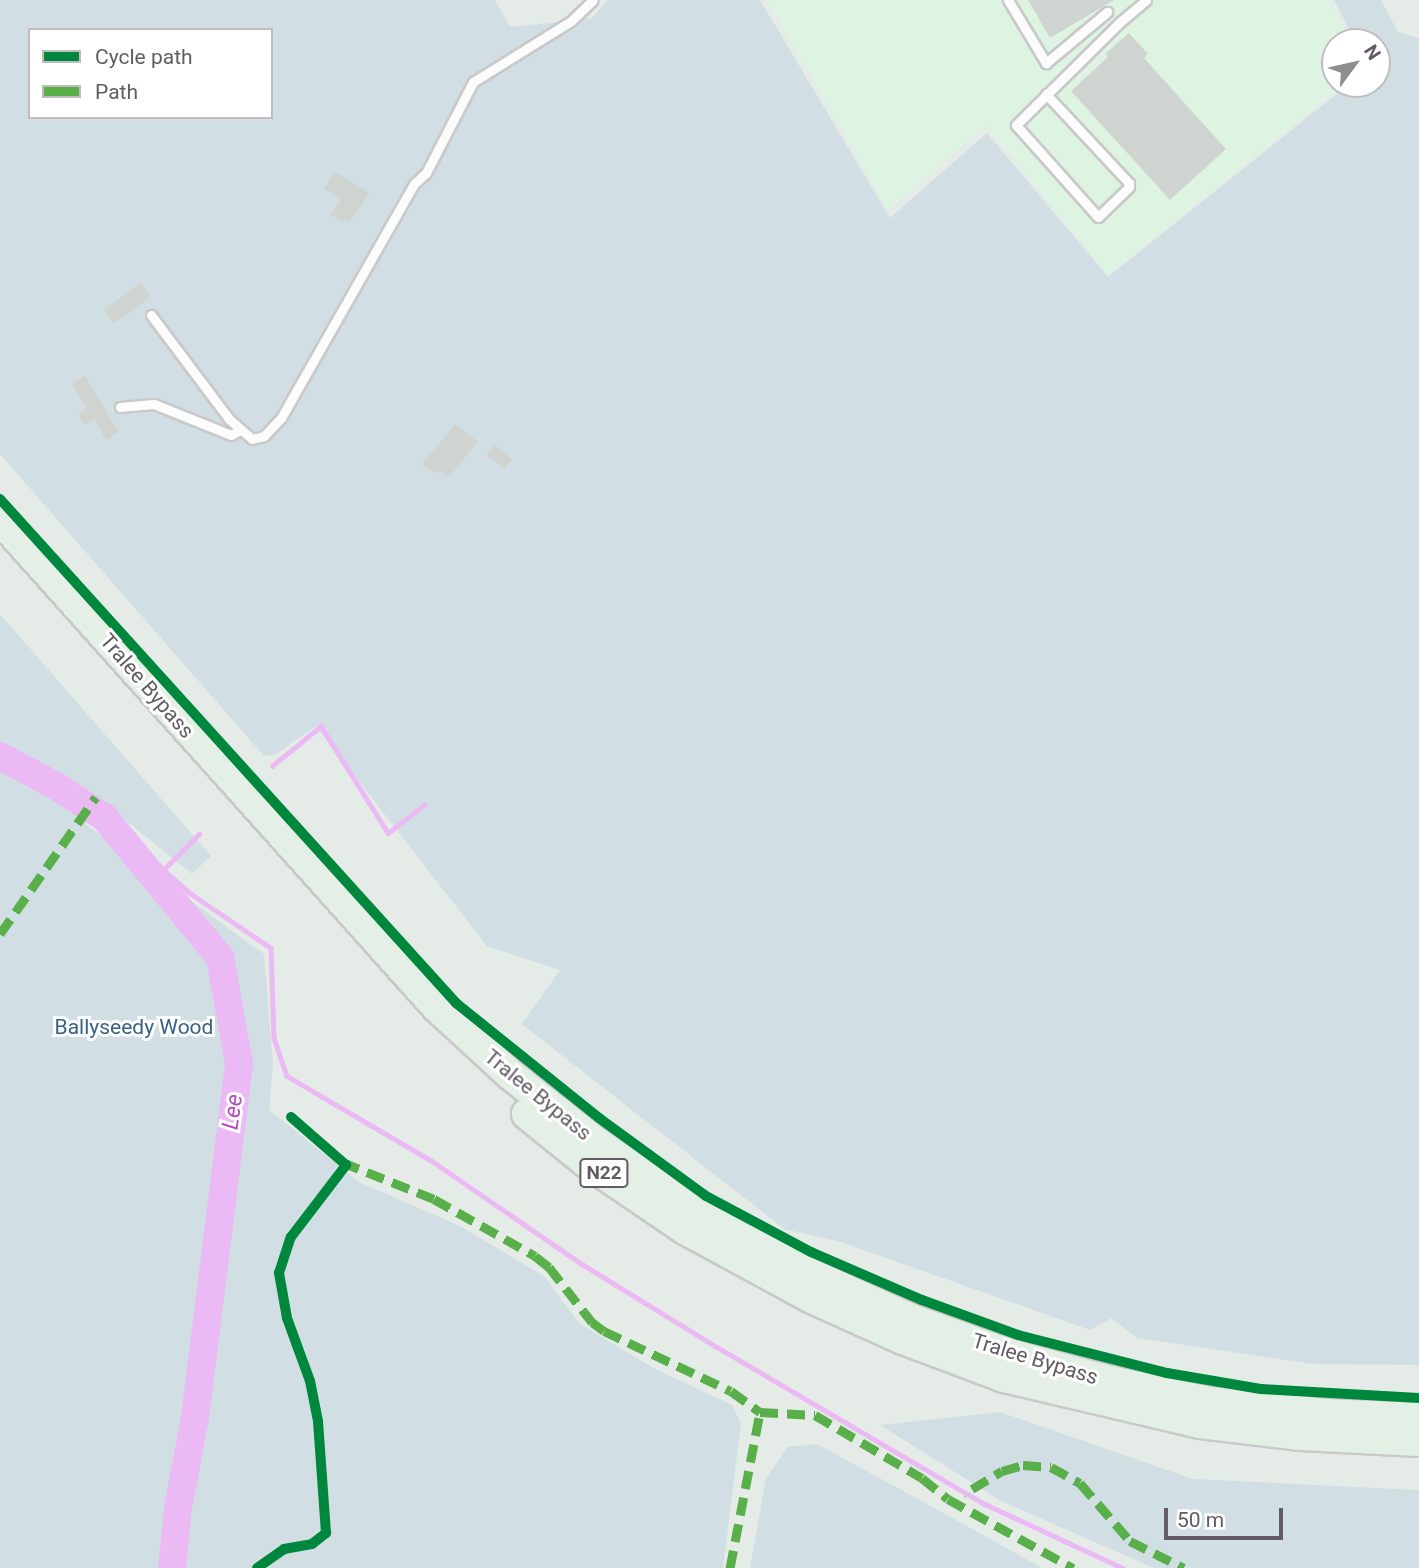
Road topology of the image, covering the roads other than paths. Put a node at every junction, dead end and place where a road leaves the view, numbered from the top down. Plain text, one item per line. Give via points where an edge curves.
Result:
1 (593, 0) edge
2 (1009, 0) edge
3 (1146, 0) edge
4 (1107, 12) dead end
5 (1046, 94) junction
6 (151, 315) dead end
7 (120, 407) dead end
8 (240, 430) junction
9 (0, 519) edge
10 (0, 547) edge
11 (1419, 1418) edge
12 (1419, 1441) edge

1 - 8 lane via 571,21 473,82 426,173 414,184 281,418 259,440
2 - 4 lane via 1046,63
3 - 5 lane
5 - 5 lane via 1129,183 1098,216 1016,125
6 - 8 lane
7 - 8 lane via 154,404 231,435
9 - 11 highway, Tralee Bypass / N22 via 437,1007 586,1135 692,1208 802,1269 911,1319 1009,1354 1209,1402
10 - 12 highway, Tralee Bypass / N22 via 425,1023 585,1161 685,1228 810,1297 1004,1377 1200,1423 1301,1435

